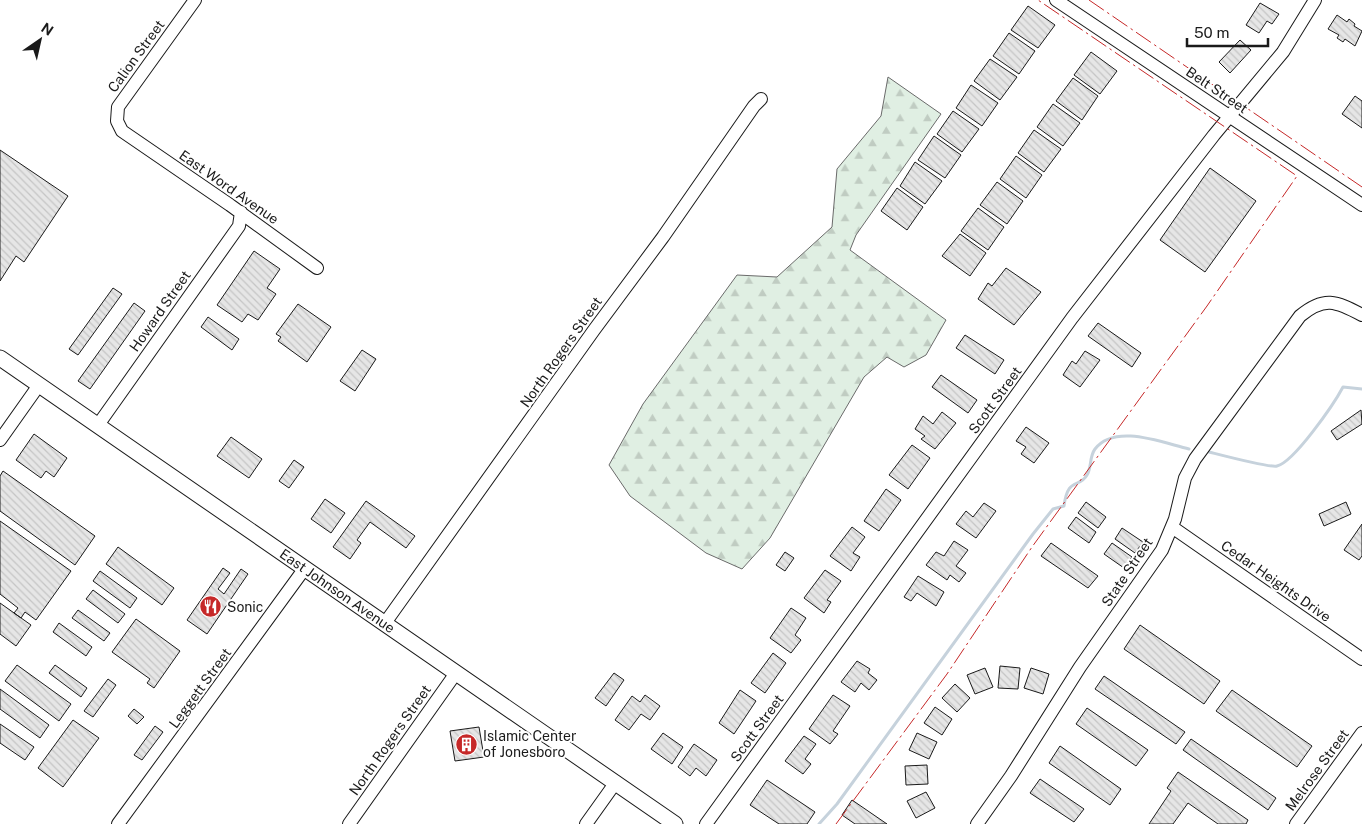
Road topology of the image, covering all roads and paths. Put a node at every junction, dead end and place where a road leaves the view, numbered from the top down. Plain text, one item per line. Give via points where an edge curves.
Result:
1 (195, 0) edge
2 (1056, 0) edge
3 (1314, 0) edge
4 (761, 100) dead end
5 (1229, 116) junction
6 (123, 132) joint
7 (1362, 205) edge
8 (241, 212) junction
9 (317, 268) dead end
10 (1362, 315) edge
11 (0, 358) edge
12 (39, 385) junction
13 (98, 425) junction
14 (0, 440) edge
15 (1172, 527) junction
16 (305, 568) junction
17 (386, 623) junction
18 (1362, 659) edge
19 (456, 673) junction
20 (1362, 733) edge
21 (616, 782) junction
22 (1301, 822) edge
23 (118, 824) edge
24 (349, 824) edge
25 (586, 824) edge
26 (675, 824) edge
27 (706, 824) edge
28 (977, 824) edge

1 - 6 street, Calion Street via 118,107 116,121
2 - 5 street, Belt Street
3 - 5 street, Scott Street via 1283,52
4 - 17 street, North Rogers Street
5 - 7 street, Belt Street
5 - 27 street, Scott Street via 1072,318
6 - 8 street, East Word Avenue
8 - 9 street, East Word Avenue
8 - 13 street, Howard Street via 238,226
10 - 15 street, State Street via 1330,302 1312,306 1300,316 1195,459 1179,494
11 - 12 main road, East Johnson Avenue
12 - 13 main road, East Johnson Avenue
12 - 14 street
13 - 16 main road, East Johnson Avenue
15 - 18 street, Cedar Heights Drive
15 - 28 street, State Street via 1162,550
16 - 17 main road, East Johnson Avenue
16 - 23 street, Leggett Street
17 - 19 main road, East Johnson Avenue
19 - 21 main road, East Johnson Avenue
19 - 24 street, North Rogers Street
20 - 22 street, Melrose Street
21 - 25 street
21 - 26 main road, East Johnson Avenue

